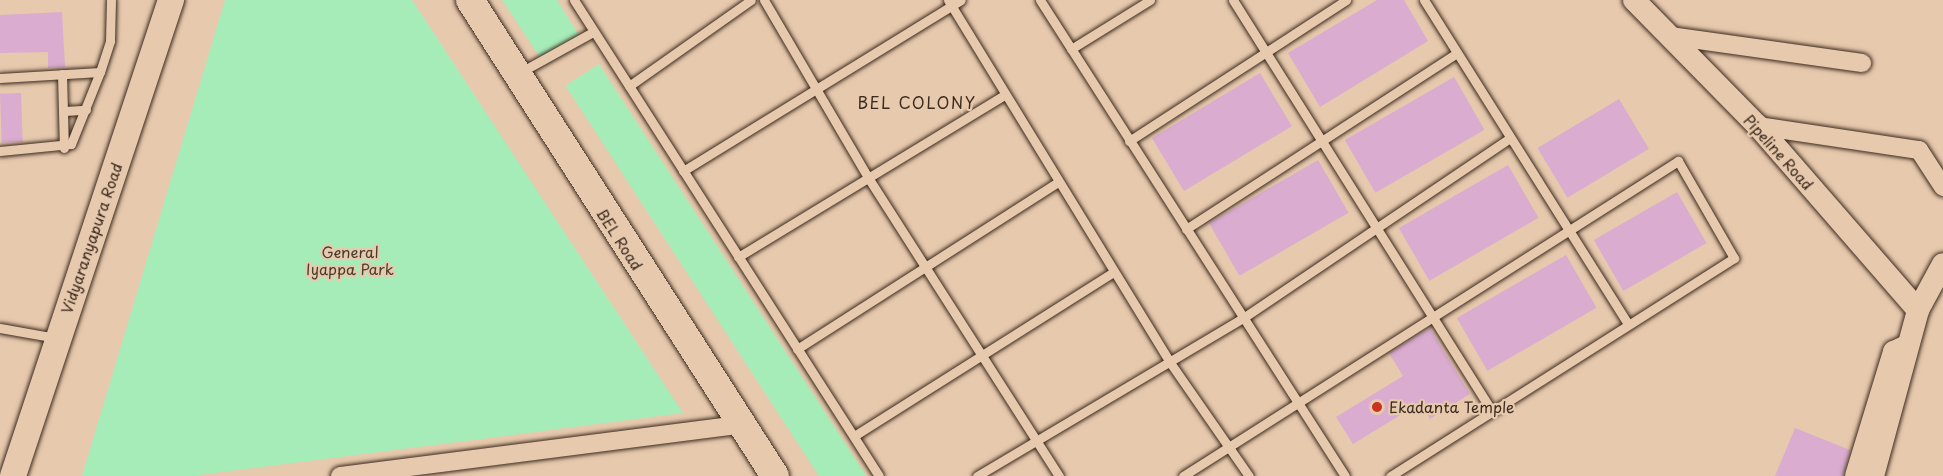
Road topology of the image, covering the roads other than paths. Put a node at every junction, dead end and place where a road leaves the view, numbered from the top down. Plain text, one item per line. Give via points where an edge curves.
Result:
1 (111, 0) edge
2 (171, 0) edge
3 (183, 0) edge
4 (470, 0) edge
5 (574, 0) edge
6 (751, 0) edge
7 (764, 0) edge
8 (961, 0) edge
9 (1040, 0) edge
10 (1150, 0) edge
11 (1233, 0) edge
12 (1346, 0) edge
13 (1424, 0) edge
14 (1634, 0) edge
15 (950, 3) edge
16 (594, 32) junction
17 (1670, 36) junction
18 (1071, 50) junction
19 (1266, 51) junction
20 (1457, 53) junction
21 (1862, 63) dead end
22 (100, 72) junction
23 (62, 74) junction
24 (515, 75) junction
25 (0, 78) edge
26 (629, 86) junction
27 (817, 87) junction
28 (1003, 96) junction
29 (86, 110) junction
30 (64, 111) junction
31 (1758, 126) junction
32 (1510, 138) junction
33 (1321, 140) junction
34 (1130, 141) junction
35 (64, 148) junction
36 (0, 151) edge
37 (683, 171) junction
38 (869, 179) junction
39 (1057, 183) junction
40 (1943, 187) edge
41 (1377, 228) junction
42 (1186, 229) junction
43 (1569, 231) junction
44 (738, 257) junction
45 (1943, 264) edge
46 (924, 268) junction
47 (1113, 272) junction
48 (1918, 310) junction
49 (1243, 318) junction
50 (1433, 318) junction
51 (1628, 324) junction
52 (0, 328) edge
53 (64, 339) junction
54 (1907, 346) junction
55 (797, 349) junction
56 (977, 354) junction
57 (1169, 361) junction
58 (1297, 402) junction
59 (1492, 411) junction
60 (740, 425) junction
61 (854, 436) junction
62 (1035, 440) junction
63 (1232, 446) junction
64 (13, 476) edge
65 (29, 476) edge
66 (340, 476) edge
67 (775, 476) edge
68 (879, 476) edge
69 (977, 476) edge
70 (1059, 476) edge
71 (1183, 476) edge
72 (1249, 476) edge
73 (1345, 476) edge
74 (1390, 476) edge
75 (1856, 476) edge
76 (1873, 476) edge

1 - 22 lane via 110,40
2 - 53 main road, Vidyaranyapura Road
3 - 53 main road, Vidyaranyapura Road
4 - 24 main road, BEL Road
5 - 16 lane
6 - 26 lane
7 - 27 lane
8 - 15 lane
9 - 18 lane
10 - 18 lane
11 - 19 lane
12 - 19 lane
13 - 20 lane
14 - 17 street, Pipeline Road
15 - 27 lane
15 - 28 lane
16 - 24 lane
16 - 26 lane
17 - 21 street
17 - 31 street, Pipeline Road
18 - 34 lane
19 - 33 lane
19 - 34 lane
20 - 32 lane
20 - 33 lane
22 - 23 lane
22 - 29 lane
23 - 25 lane
23 - 30 lane
24 - 60 main road, BEL Road
26 - 37 lane
27 - 37 lane
27 - 38 lane
28 - 38 lane
28 - 39 lane
29 - 30 lane
29 - 35 lane via 73,142
30 - 35 lane
31 - 40 street via 1919,150
31 - 48 street, Pipeline Road
32 - 41 lane
32 - 43 lane
33 - 41 lane
33 - 42 lane
34 - 42 lane
35 - 36 lane
37 - 44 lane
38 - 44 lane
38 - 46 lane
39 - 46 lane
39 - 47 lane
41 - 49 lane
41 - 50 lane
42 - 49 lane
43 - 50 lane
43 - 51 lane
43 - 51 lane via 1678,161 1734,258
44 - 55 lane
45 - 48 street
46 - 55 lane
46 - 56 lane
47 - 56 lane
47 - 57 lane
48 - 54 street
49 - 57 lane
49 - 58 lane
50 - 58 lane
50 - 59 lane
51 - 59 lane
52 - 53 lane
53 - 64 main road, Vidyaranyapura Road
53 - 65 main road, Vidyaranyapura Road
54 - 75 street via 1894,352
54 - 76 street via 1909,357
55 - 61 lane
56 - 61 lane
56 - 62 lane
57 - 62 lane
57 - 63 lane
58 - 63 lane
58 - 73 lane
59 - 74 lane
60 - 66 street
60 - 67 main road, BEL Road
61 - 68 lane
62 - 69 lane
62 - 70 lane
63 - 71 lane
63 - 72 lane

